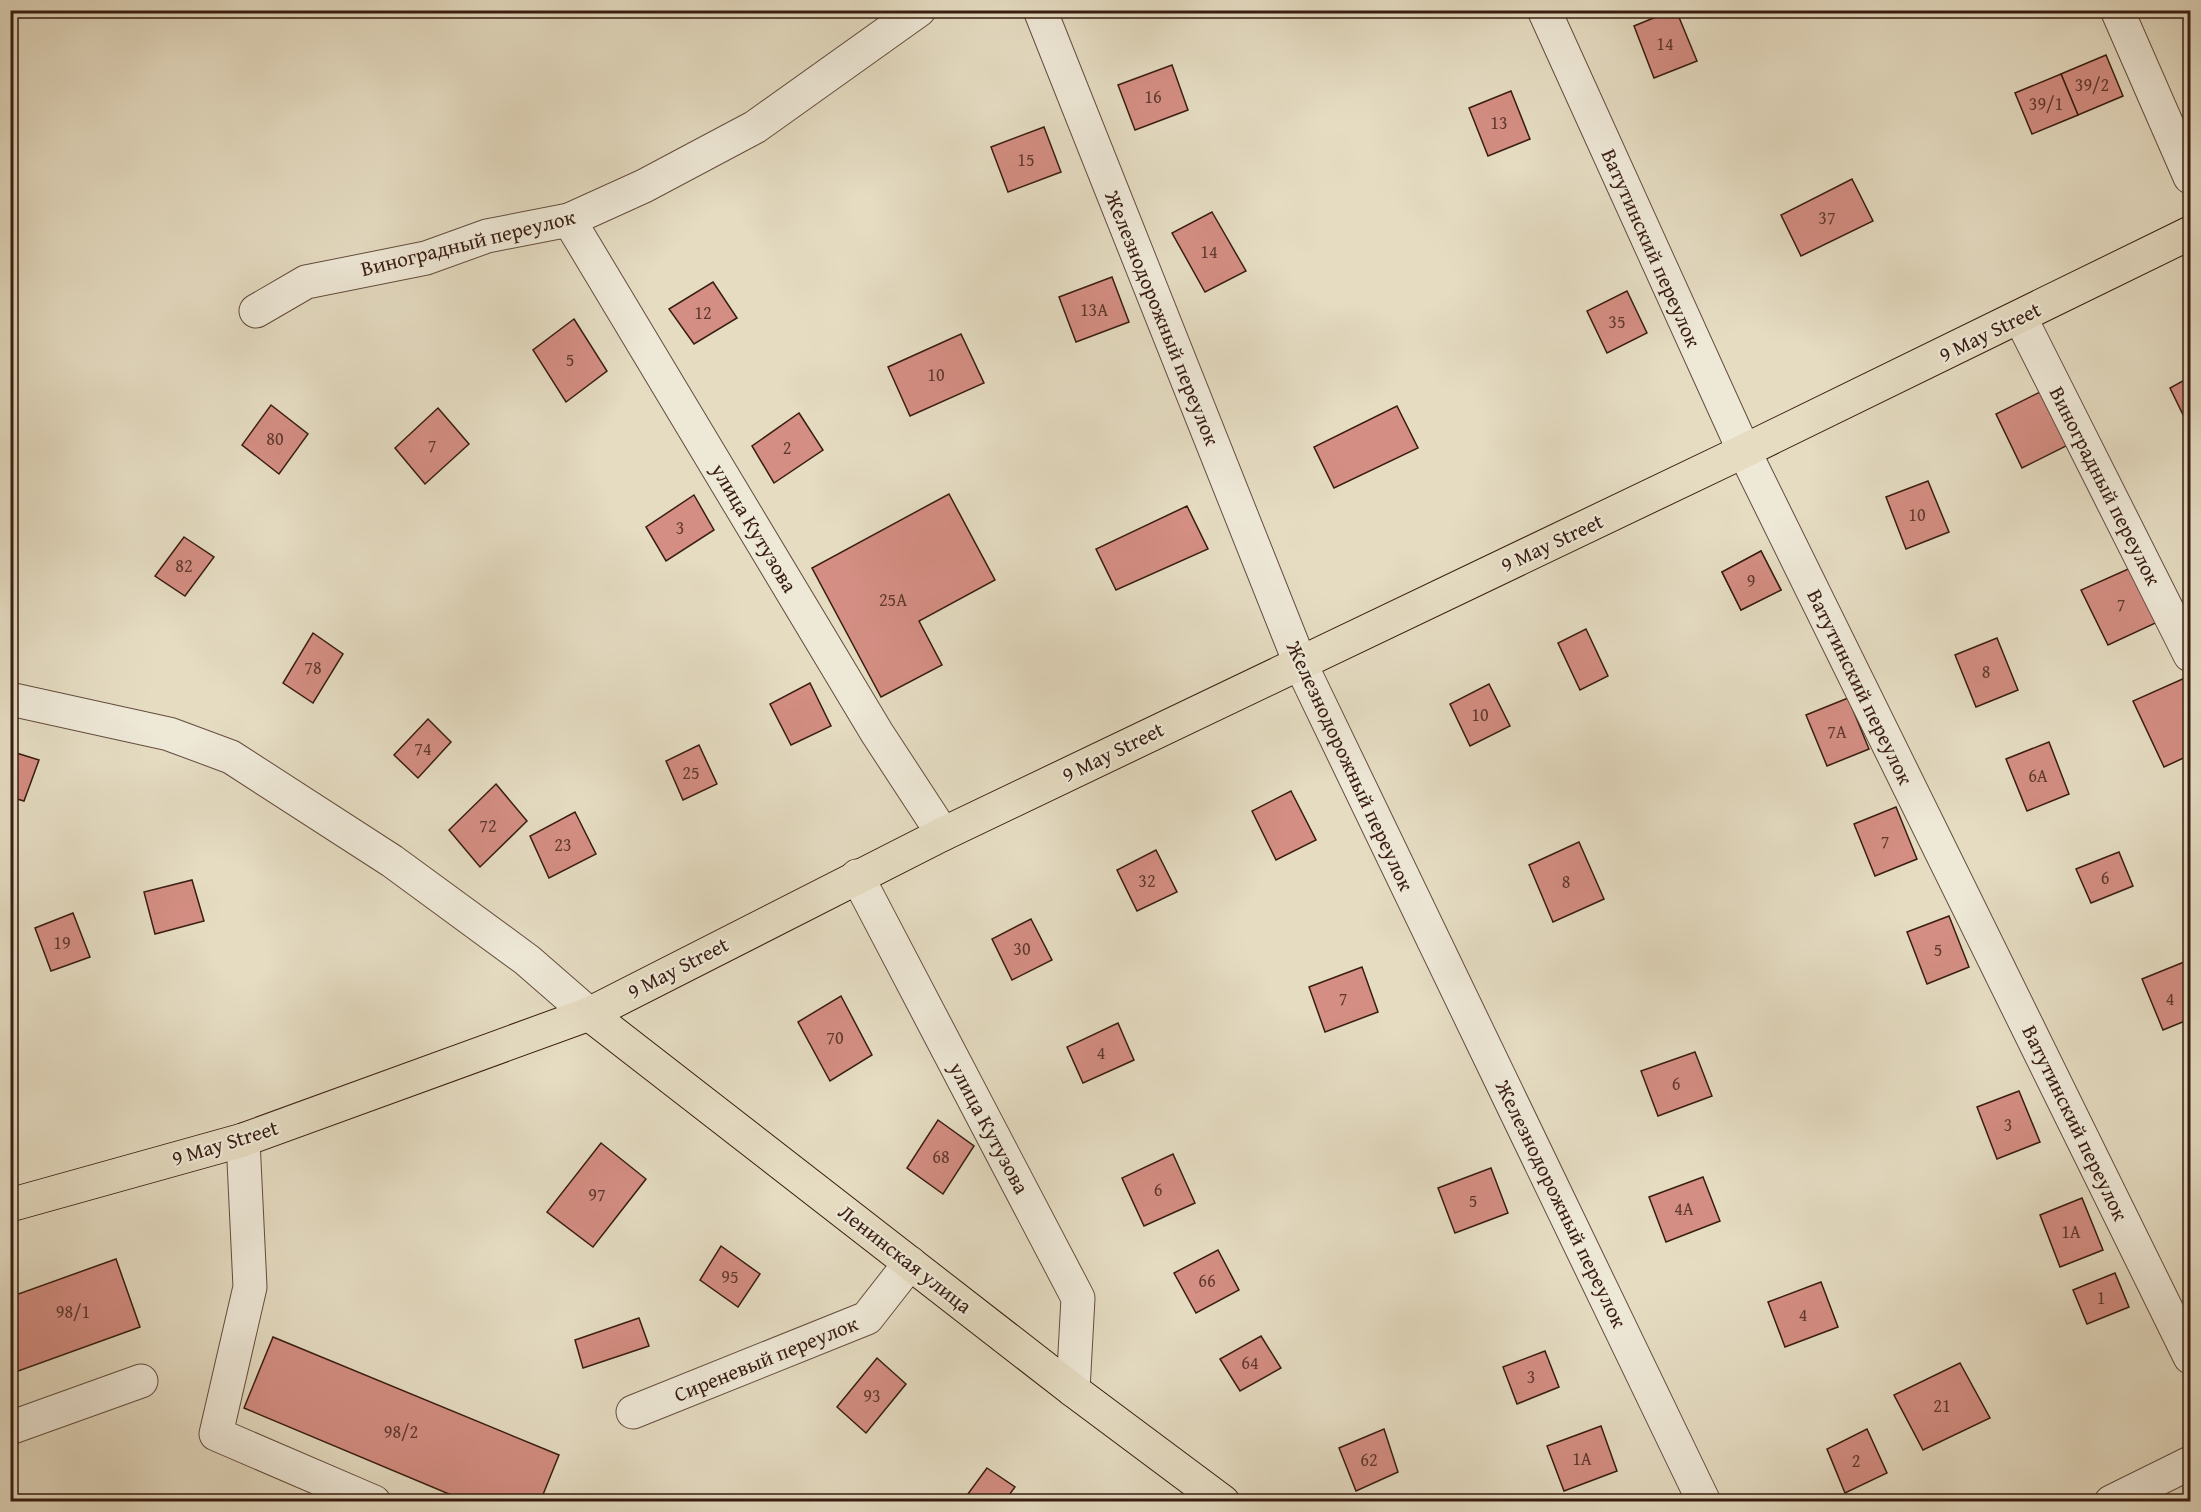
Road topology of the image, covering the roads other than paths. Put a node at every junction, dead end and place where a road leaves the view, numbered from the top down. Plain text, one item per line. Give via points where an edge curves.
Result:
1 (919, 10) edge
2 (1040, 10) edge
3 (1544, 10) edge
4 (2117, 10) edge
5 (2190, 177) edge
6 (569, 220) junction
7 (2190, 233) edge
8 (256, 310) dead end
9 (2020, 318) junction
10 (1744, 451) junction
11 (2190, 655) edge
12 (1300, 663) junction
13 (10, 699) edge
14 (943, 834) junction
15 (857, 876) junction
16 (589, 1014) junction
17 (243, 1140) junction
18 (10, 1205) edge
19 (910, 1263) junction
20 (2190, 1356) edge
21 (141, 1381) dead end
22 (1074, 1390) junction
23 (633, 1412) dead end
24 (10, 1428) edge
25 (2190, 1463) edge
26 (374, 1502) edge
27 (1223, 1502) edge
28 (1704, 1502) edge
29 (2111, 1502) edge

1 - 6 street, Виноградный переулок via 755,127 644,186
2 - 12 street, Железнодорожный переулок
3 - 10 street, Ватутинский переулок
4 - 5 street
6 - 8 street, Виноградный переулок via 487,236 426,258 306,282
6 - 14 street, улица Кутузова
7 - 9 main road, 9 May Street
9 - 10 main road, 9 May Street
9 - 11 street, Виноградный переулок
10 - 12 main road, 9 May Street
10 - 20 street, Ватутинский переулок
12 - 14 main road, 9 May Street
12 - 28 street, Железнодорожный переулок
13 - 16 street via 169,734 231,757 392,861 527,960
14 - 15 main road, 9 May Street
15 - 16 main road, 9 May Street
15 - 22 street, улица Кутузова via 1078,1298
16 - 17 main road, 9 May Street
16 - 19 main road, Ленинская улица
17 - 18 main road, 9 May Street
17 - 26 street via 250,1287 216,1434
19 - 22 main road, Ленинская улица
19 - 23 street, Сиреневый переулок via 867,1318
21 - 24 street
22 - 27 main road, Ленинская улица
25 - 29 street

